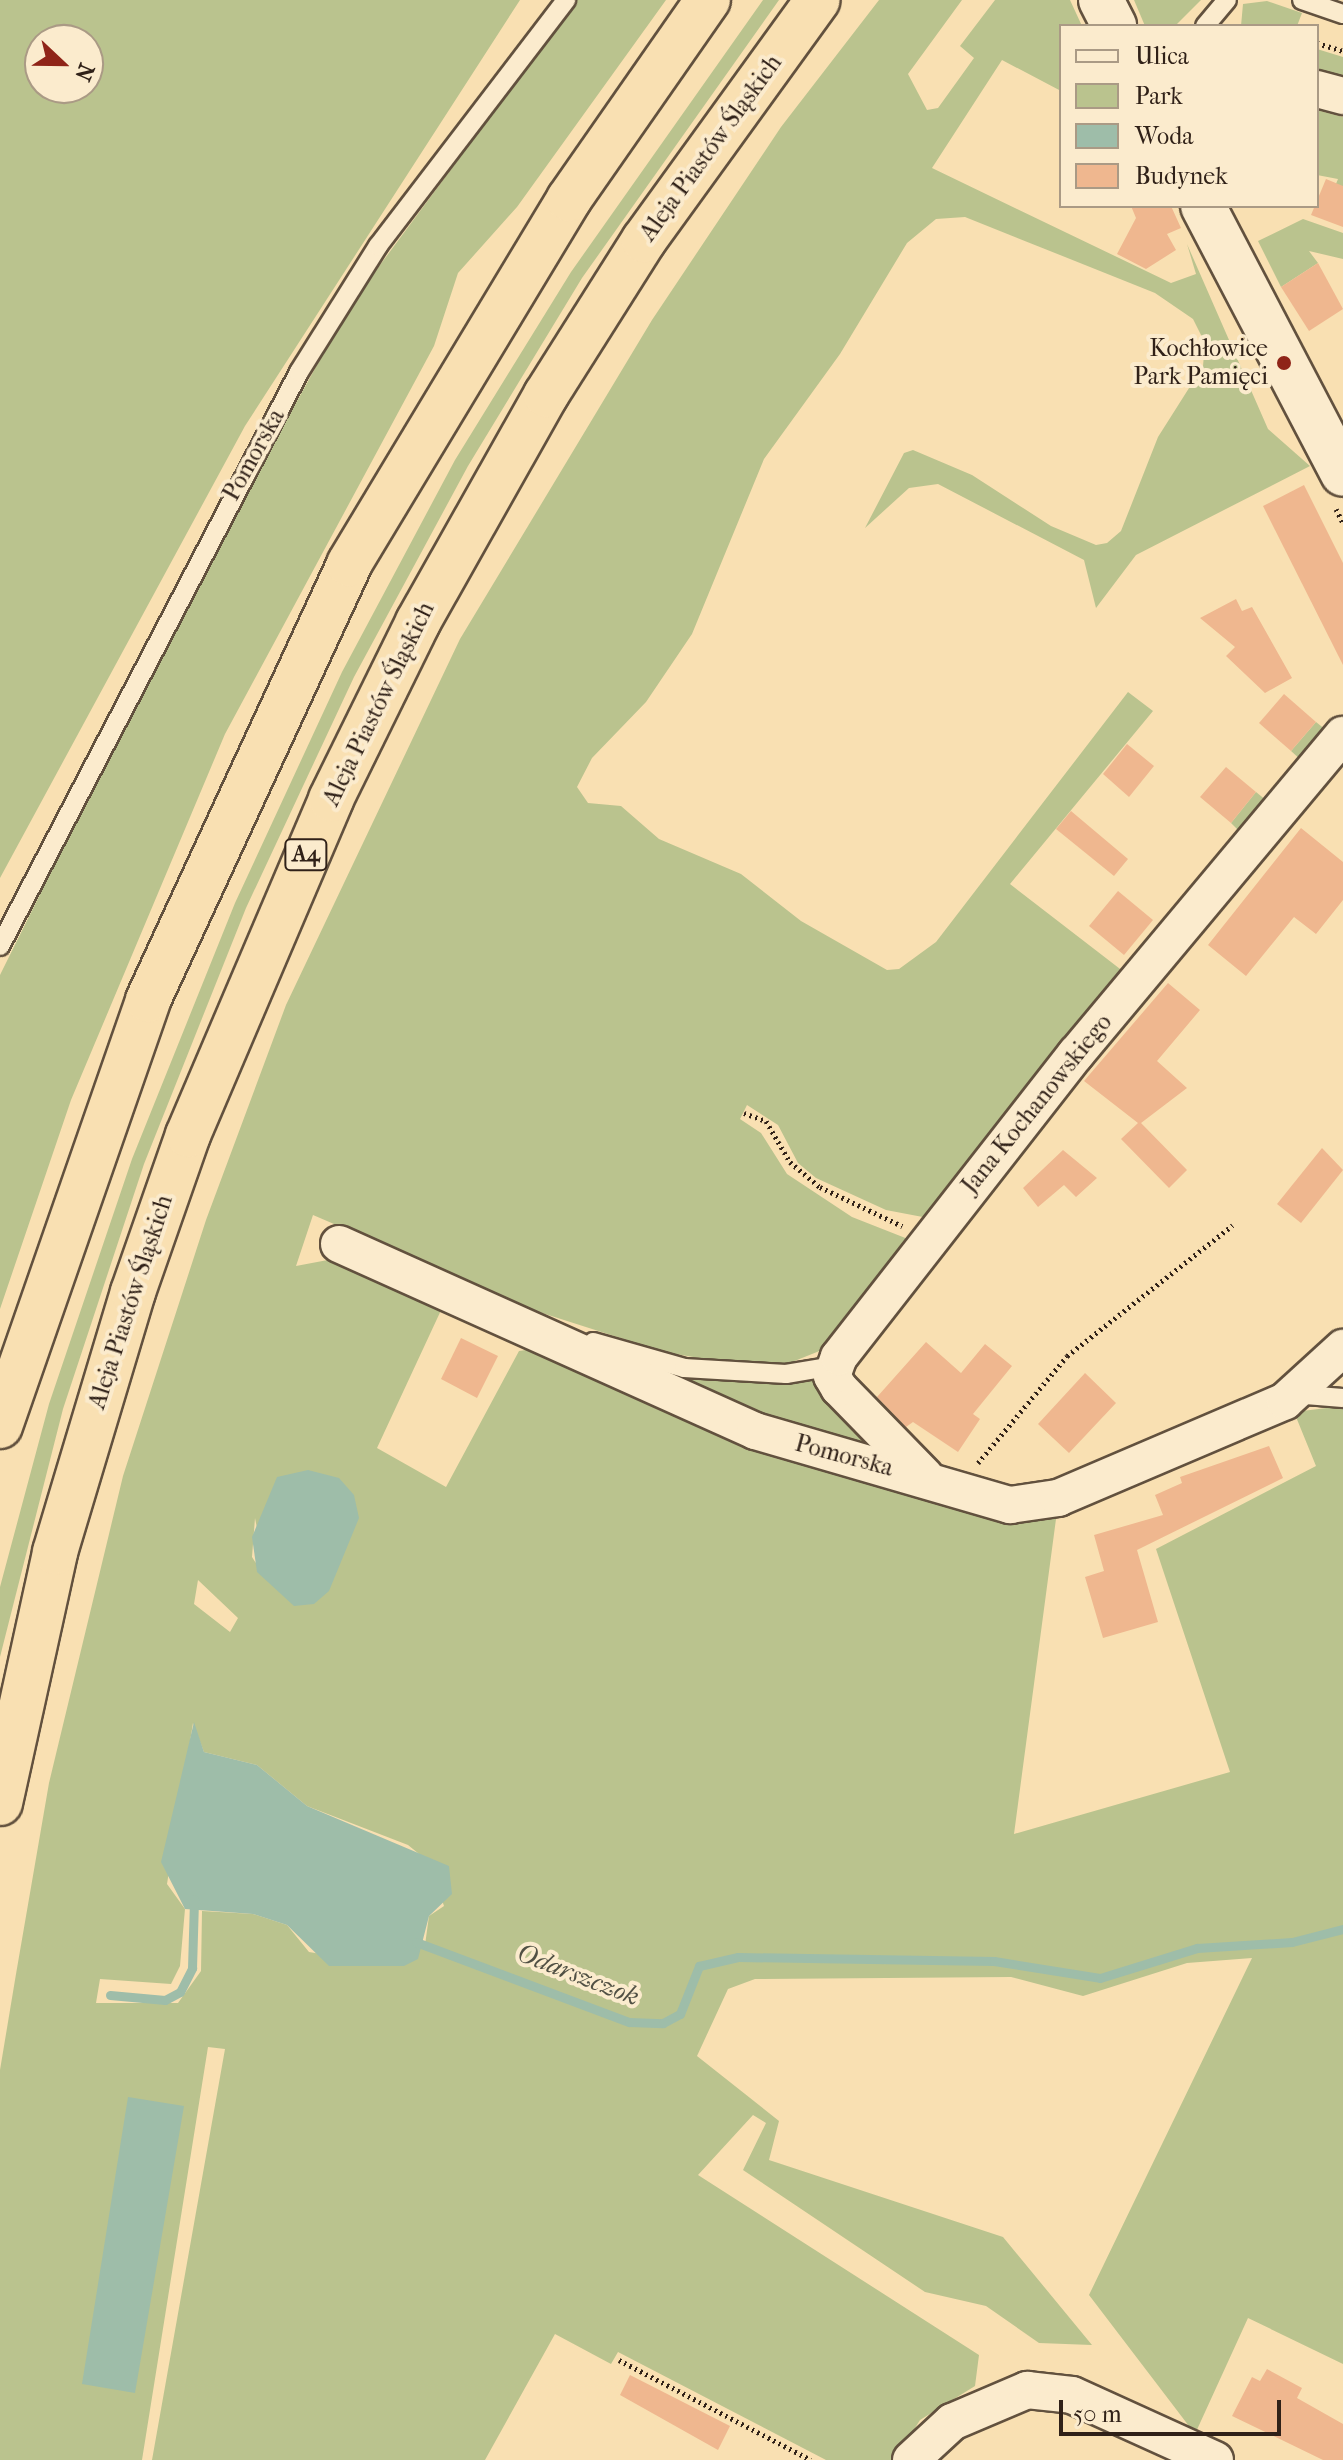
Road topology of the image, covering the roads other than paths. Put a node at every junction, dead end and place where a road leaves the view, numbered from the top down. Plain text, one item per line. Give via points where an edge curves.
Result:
1 (566, 0) edge
2 (708, 0) edge
3 (818, 0) edge
4 (1101, 0) edge
5 (1227, 0) edge
6 (1302, 0) edge
7 (1343, 14) edge
8 (1113, 24) edge
9 (1207, 24) edge
10 (1319, 90) edge
11 (1343, 96) edge
12 (1204, 208) edge
13 (1343, 474) edge
14 (1343, 735) edge
15 (0, 946) edge
16 (339, 1244) dead end
17 (515, 1320) junction
18 (1343, 1348) edge
19 (834, 1366) junction
20 (1293, 1394) junction
21 (1343, 1398) edge
22 (0, 1426) edge
23 (925, 1476) junction
24 (0, 1803) edge
25 (911, 2460) edge
26 (1215, 2460) edge

1 - 15 lane, Pomorska via 378,246 299,372
2 - 22 highway via 569,199 349,564 148,1000
3 - 24 highway, Aleja Piastów Śląskich / A4 via 644,240 546,395 418,622 331,799 188,1135 133,1292 55,1552
4 - 8 street
5 - 9 lane
6 - 7 lane
10 - 11 street
12 - 13 street
14 - 19 street, Jana Kochanowskiego via 930,1238
16 - 17 street, Pomorska
17 - 19 lane via 684,1368 786,1374
17 - 23 street, Pomorska via 755,1431
18 - 20 street, Pomorska
19 - 23 street via 839,1388
20 - 21 lane
20 - 23 street, Pomorska via 1058,1498 1010,1505 959,1494
25 - 26 street via 952,2422 1027,2390 1072,2395

